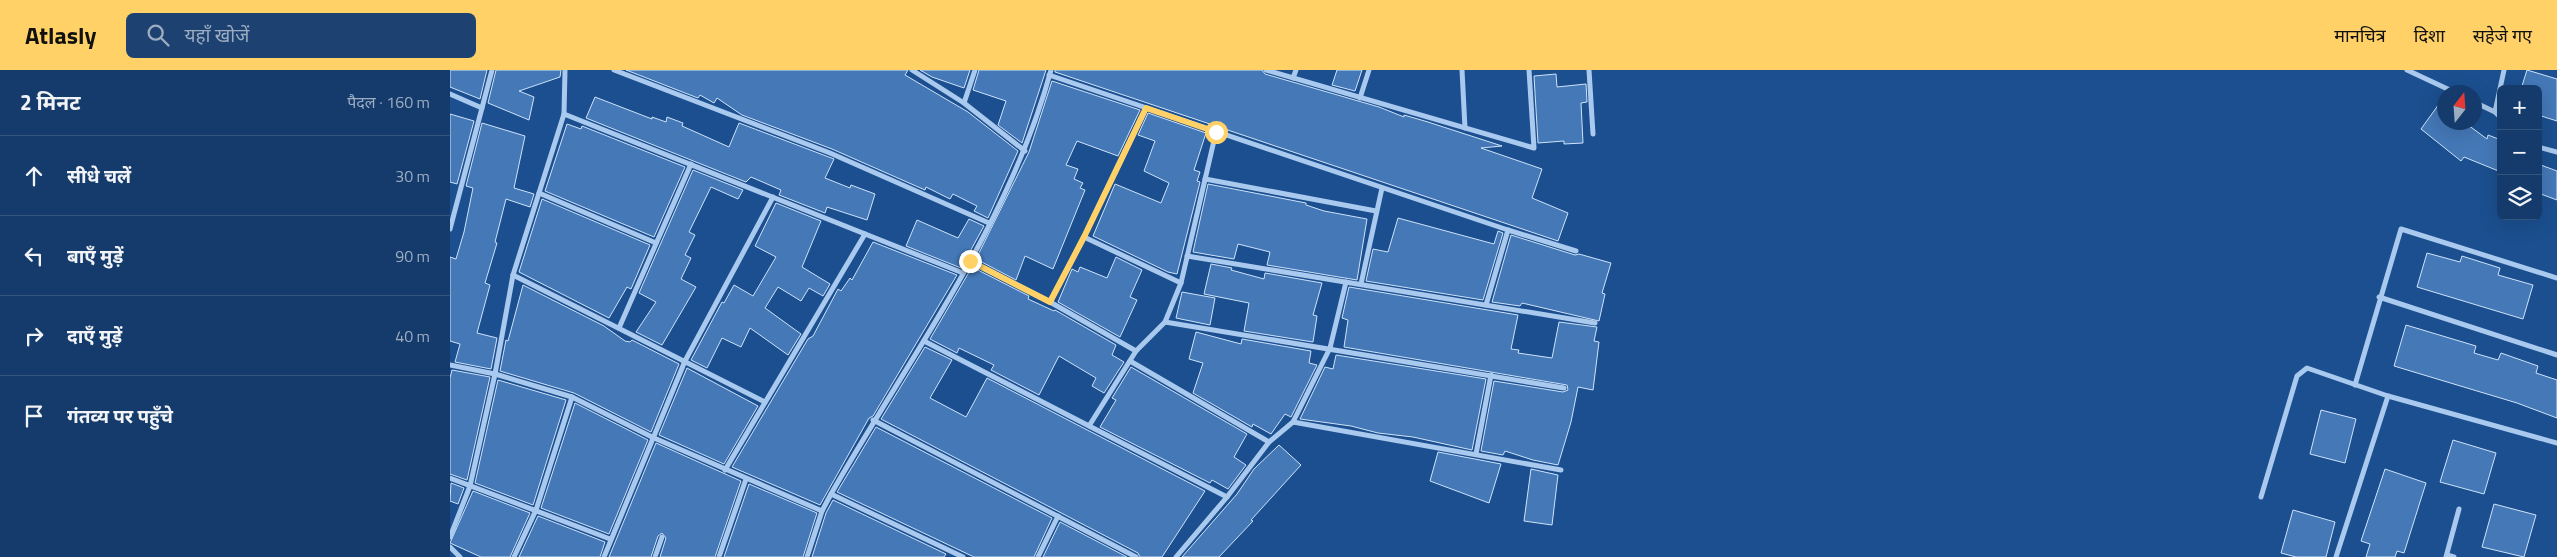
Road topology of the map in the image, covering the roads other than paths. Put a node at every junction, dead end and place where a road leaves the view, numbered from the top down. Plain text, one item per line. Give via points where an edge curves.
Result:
1 (492, 70) edge
2 (566, 70) edge
3 (614, 70) edge
4 (912, 70) edge
5 (975, 70) edge
6 (1266, 70) edge
7 (1296, 70) edge
8 (1369, 70) edge
9 (1462, 70) edge
10 (1529, 70) edge
11 (1589, 70) edge
12 (2407, 70) edge
13 (2504, 70) edge
14 (1050, 73) edge
15 (1293, 78) junction
16 (2439, 85) edge
17 (450, 94) edge
18 (1360, 98) junction
19 (964, 103) junction
20 (2482, 106) edge
21 (482, 108) junction
22 (1146, 108) junction
23 (2495, 112) joint
24 (564, 114) junction
25 (1465, 128) junction
26 (1216, 132) junction
27 (1593, 134) dead end
28 (2542, 148) edge
29 (1025, 151) junction
30 (2557, 152) edge
31 (691, 164) junction
32 (1205, 179) junction
33 (1382, 188) junction
34 (539, 193) junction
35 (773, 197) junction
36 (1376, 211) junction
37 (990, 223) junction
38 (450, 228) edge
39 (1508, 230) junction
40 (866, 234) junction
41 (1084, 237) junction
42 (656, 243) junction
43 (1576, 251) dead end
44 (1187, 256) junction
45 (970, 261) junction
46 (963, 273) junction
47 (514, 275) junction
48 (2557, 278) edge
49 (1346, 282) junction
50 (1181, 283) junction
51 (1361, 284) junction
52 (2379, 297) junction
53 (1050, 302) junction
54 (1486, 305) junction
55 (1165, 322) junction
56 (1595, 323) dead end
57 (619, 328) junction
58 (924, 341) junction
59 (1330, 348) junction
60 (1136, 351) junction
61 (2557, 356) edge
62 (1130, 360) junction
63 (685, 361) junction
64 (450, 365) edge
65 (495, 374) junction
66 (1491, 375) junction
67 (2355, 384) junction
68 (1564, 388) dead end
69 (2388, 396) junction
70 (572, 397) junction
71 (765, 402) junction
72 (873, 420) junction
73 (1293, 422) junction
74 (1088, 426) junction
75 (654, 438) junction
76 (1269, 442) junction
77 (2557, 443) edge
78 (1476, 454) junction
79 (724, 470) junction
80 (1561, 470) dead end
81 (450, 478) edge
82 (746, 479) junction
83 (470, 486) junction
84 (831, 494) junction
85 (1227, 497) junction
86 (2261, 497) dead end
87 (2459, 509) dead end
88 (536, 510) junction
89 (822, 511) junction
90 (1058, 516) junction
91 (450, 537) edge
92 (662, 537) dead end
93 (610, 539) junction
94 (450, 547) edge
95 (2446, 556) edge
96 (460, 557) edge
97 (514, 557) edge
98 (604, 557) edge
99 (655, 557) edge
100 (719, 557) edge
101 (807, 557) edge
102 (963, 557) edge
103 (1038, 557) edge
104 (1136, 557) edge
105 (1176, 557) edge
106 (2336, 557) edge
107 (2454, 557) edge

1 - 21 street
2 - 24 street
3 - 37 street via 830,154
4 - 19 street
5 - 19 street
6 - 15 street
7 - 15 street
8 - 18 street
9 - 25 street
10 - 25 street via 1534,148
11 - 27 street
12 - 16 street
13 - 23 street
14 - 22 street
14 - 29 street
15 - 18 street
17 - 21 street
18 - 25 street
19 - 29 street
20 - 23 street
21 - 38 street
22 - 26 street
22 - 41 street
24 - 31 street
24 - 34 street
26 - 32 street
26 - 33 street
28 - 30 street
29 - 37 street
31 - 35 street
31 - 42 street
32 - 36 street
32 - 44 street
33 - 36 street
33 - 39 street
34 - 42 street
34 - 47 street
35 - 40 street
35 - 63 street
36 - 51 street
37 - 45 street
39 - 43 street
39 - 54 street
40 - 46 street
40 - 71 street
41 - 50 street
41 - 53 street
42 - 57 street
44 - 49 street
44 - 50 street
45 - 46 street
45 - 53 street
46 - 58 street
47 - 57 street
47 - 65 street
48 - 52 street via 2400,229
49 - 51 street
49 - 59 street
50 - 55 street
51 - 54 street
52 - 61 street
52 - 67 street
53 - 60 street
54 - 56 street
55 - 59 street
55 - 60 street
57 - 63 street
58 - 72 street
58 - 74 street
59 - 66 street
59 - 73 street
60 - 62 street
62 - 74 street
62 - 76 street
63 - 71 street
63 - 75 street
64 - 65 street
65 - 70 street
65 - 83 street
66 - 68 street
66 - 78 street
67 - 69 street
67 - 86 street via 2307,368 2297,376
69 - 77 street
69 - 106 street
70 - 75 street
70 - 88 street
71 - 79 street
72 - 84 street
72 - 90 street
73 - 76 street
73 - 78 street
74 - 85 street
75 - 79 street
75 - 93 street
76 - 85 street
78 - 80 street
79 - 82 street
81 - 83 street
82 - 89 street
82 - 100 street
83 - 88 street
83 - 91 street
84 - 89 street
84 - 102 street
85 - 105 street
87 - 95 street
88 - 93 street
88 - 97 street
89 - 101 street
90 - 103 street
90 - 104 street
92 - 99 street
93 - 98 street
94 - 96 street
95 - 107 street

